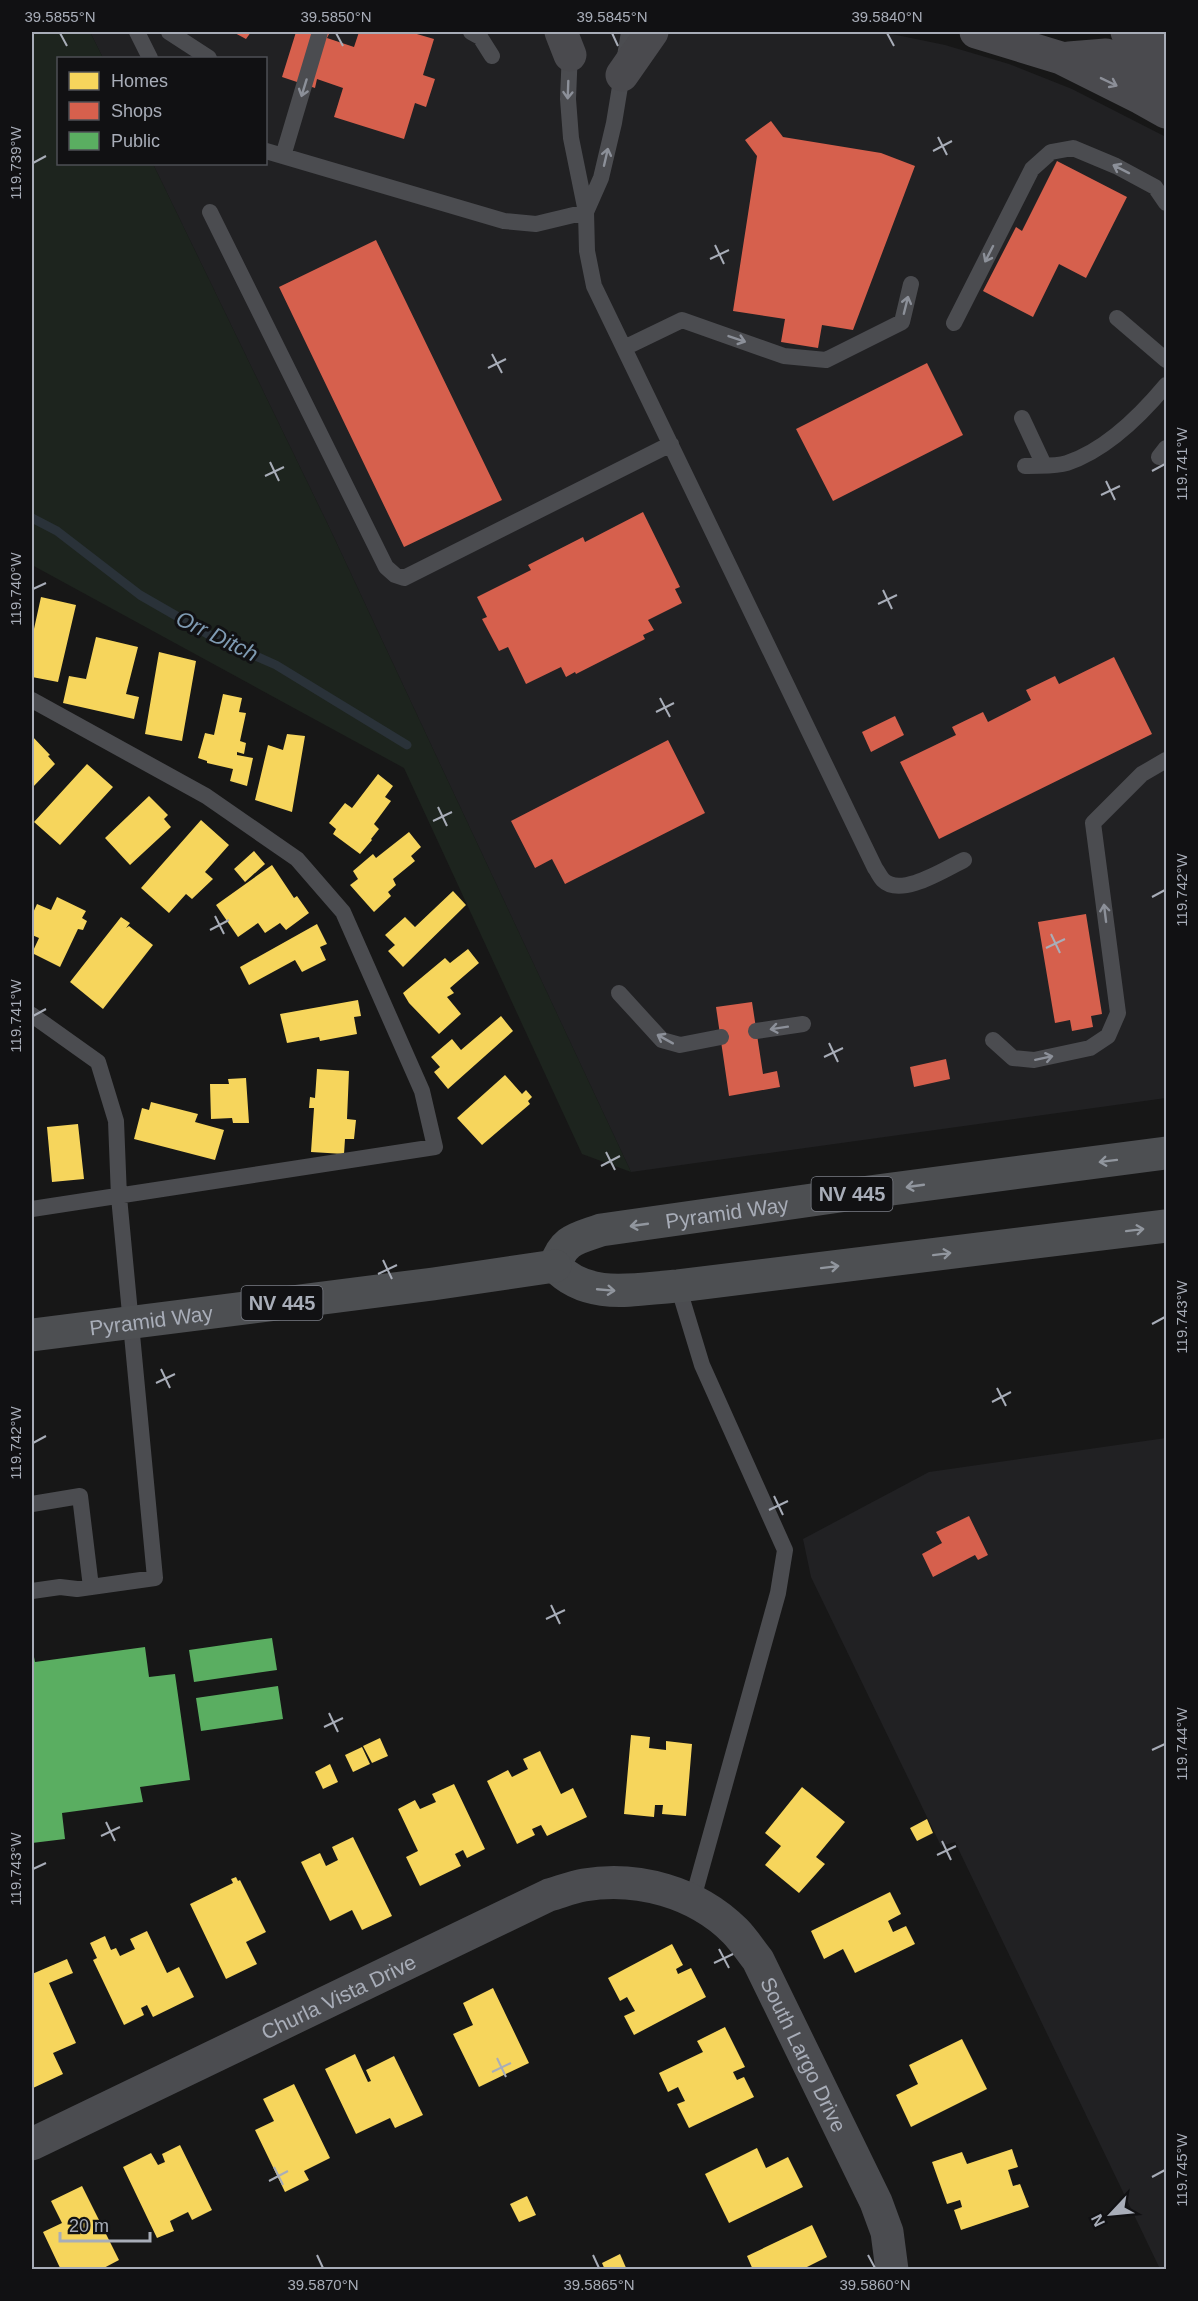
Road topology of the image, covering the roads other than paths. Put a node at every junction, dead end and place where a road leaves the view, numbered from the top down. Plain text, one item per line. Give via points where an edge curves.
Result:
1 (136, 32) edge
2 (169, 32) edge
3 (320, 32) edge
4 (471, 32) edge
5 (628, 32) edge
6 (652, 32) edge
7 (976, 32) edge
8 (1127, 32) edge
9 (568, 39) edge
10 (1167, 50) edge
11 (492, 56) dead end
12 (149, 57) edge
13 (207, 57) edge
14 (1061, 58) junction
15 (622, 75) junction
16 (1167, 84) edge
17 (1167, 112) edge
18 (267, 151) edge
19 (283, 156) junction
20 (1167, 203) edge
21 (210, 212) dead end
22 (586, 212) junction
23 (911, 284) dead end
24 (1117, 318) dead end
25 (954, 323) dead end
26 (624, 348) junction
27 (1167, 360) edge
28 (1167, 385) edge
29 (1022, 418) dead end
30 (671, 444) junction
31 (1044, 465) junction
32 (1025, 466) dead end
33 (32, 700) edge
34 (1167, 760) edge
35 (964, 860) dead end
36 (619, 993) dead end
37 (32, 1015) edge
38 (803, 1024) dead end
39 (756, 1031) dead end
40 (721, 1037) dead end
41 (993, 1040) dead end
42 (1167, 1153) edge
43 (119, 1197) junction
44 (32, 1209) edge
45 (1167, 1226) edge
46 (555, 1266) junction
47 (678, 1286) junction
48 (131, 1322) junction
49 (32, 1335) edge
50 (32, 1503) edge
51 (91, 1587) junction
52 (32, 1591) edge
53 (655, 1887) joint
54 (692, 1902) junction
55 (32, 2144) edge
56 (892, 2270) edge

1 - 12 lane
2 - 13 lane
3 -> 19 lane
4 - 11 lane via 480,37
5 - 15 lane
6 - 15 main road
7 - 14 main road
8 - 10 main road
9 -> 22 lane via 572,138
14 - 16 main road via 1106,55
14 -> 17 main road
22 -> 15 lane via 601,178
18 - 19 lane
19 - 22 lane via 504,221 536,224
20 -> 25 lane via 1155,187 1116,166 1073,148 1051,152 1032,169
21 - 30 lane via 386,567 395,575 404,578
22 - 26 lane via 587,251 594,285
26 -> 23 lane via 682,320 784,356 826,360 902,322
24 - 27 lane
26 - 30 lane
28 - 31 lane via 1096,449 1066,463
29 - 31 lane
30 - 35 lane via 884,881 898,888
31 - 32 lane
33 - 43 lane via 206,796 297,859 343,912 423,1091 435,1148
41 -> 34 lane via 1013,1058 1034,1060 1090,1048 1108,1036 1118,1013 1093,823 1142,774
40 -> 36 lane via 680,1045 662,1040
37 - 43 lane via 98,1062 116,1121
38 -> 39 lane
42 -> 46 main road, Pyramid Way / NV 445 via 601,1230 573,1240 560,1251
43 - 44 lane
43 - 48 lane
47 -> 45 main road
46 -> 47 main road via 565,1277 587,1288 614,1291
46 - 48 main road, Pyramid Way / NV 445
47 - 54 lane via 702,1365 784,1550 778,1593
48 - 49 main road, Pyramid Way / NV 445
48 - 51 lane via 155,1578
50 - 51 lane via 80,1496
51 - 52 lane
53 - 54 street, South Largo Drive
53 - 55 street, Churla Vista Drive via 619,1882 583,1885 549,1895
54 - 56 street, South Largo Drive via 734,1931 758,1960 876,2202 887,2232

